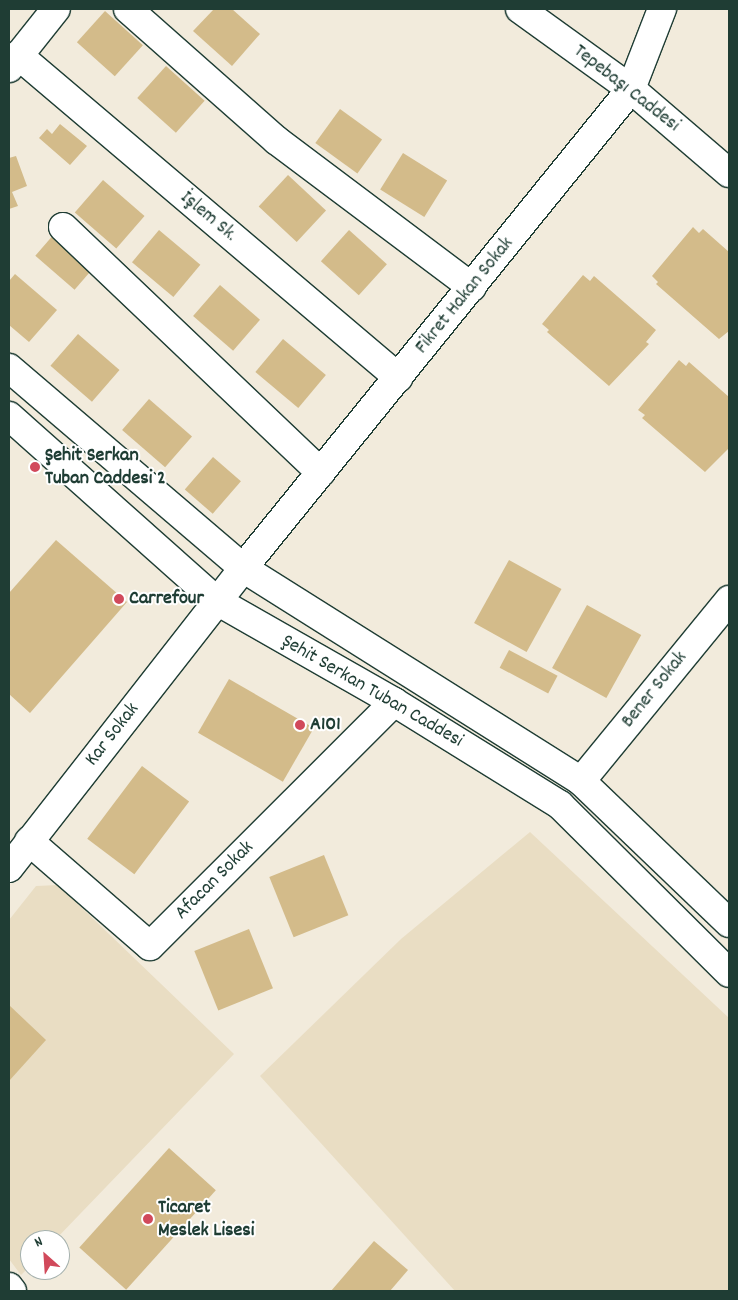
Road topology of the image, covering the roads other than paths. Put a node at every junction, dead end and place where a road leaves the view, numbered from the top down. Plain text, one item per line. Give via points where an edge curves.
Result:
1 (56, 9) edge
2 (128, 9) edge
3 (520, 9) edge
4 (662, 9) edge
5 (13, 62) edge
6 (631, 90) junction
7 (729, 173) edge
8 (63, 228) dead end
9 (472, 287) junction
10 (9, 368) edge
11 (399, 378) junction
12 (9, 416) edge
13 (321, 473) junction
14 (243, 568) junction
15 (729, 600) edge
16 (217, 601) junction
17 (394, 702) junction
18 (581, 781) junction
19 (29, 841) junction
20 (9, 868) edge
21 (729, 923) edge
22 (729, 973) edge
23 (9, 1287) edge
24 (12, 1291) edge

1 - 5 street
2 - 9 street via 276,140
3 - 6 street, Tepebaşı Caddesi
4 - 6 street, Fikret Hakan Sokak
5 - 11 street, İşlem Sk.
6 - 7 street, Tepebaşı Caddesi
6 - 9 street, Fikret Hakan Sokak
8 - 13 street
9 - 11 street, Fikret Hakan Sokak
10 - 14 street, Şehit Serkan Tuban Caddesi
11 - 13 street, Fikret Hakan Sokak
12 - 16 street, Şehit Serkan Tuban Caddesi
13 - 14 street, Fikret Hakan Sokak
14 - 16 street, Kar Sokak
14 - 18 street, Şehit Serkan Tuban Caddesi
15 - 18 street, Bener Sokak
16 - 17 street, Şehit Serkan Tuban Caddesi
16 - 19 street, Kar Sokak
17 - 19 street, Afacan Sokak via 150,946
17 - 22 street, Şehit Serkan Tuban Caddesi via 560,805
18 - 21 street, Şehit Serkan Tuban Caddesi
19 - 20 street, Kar Sokak
23 - 24 street

